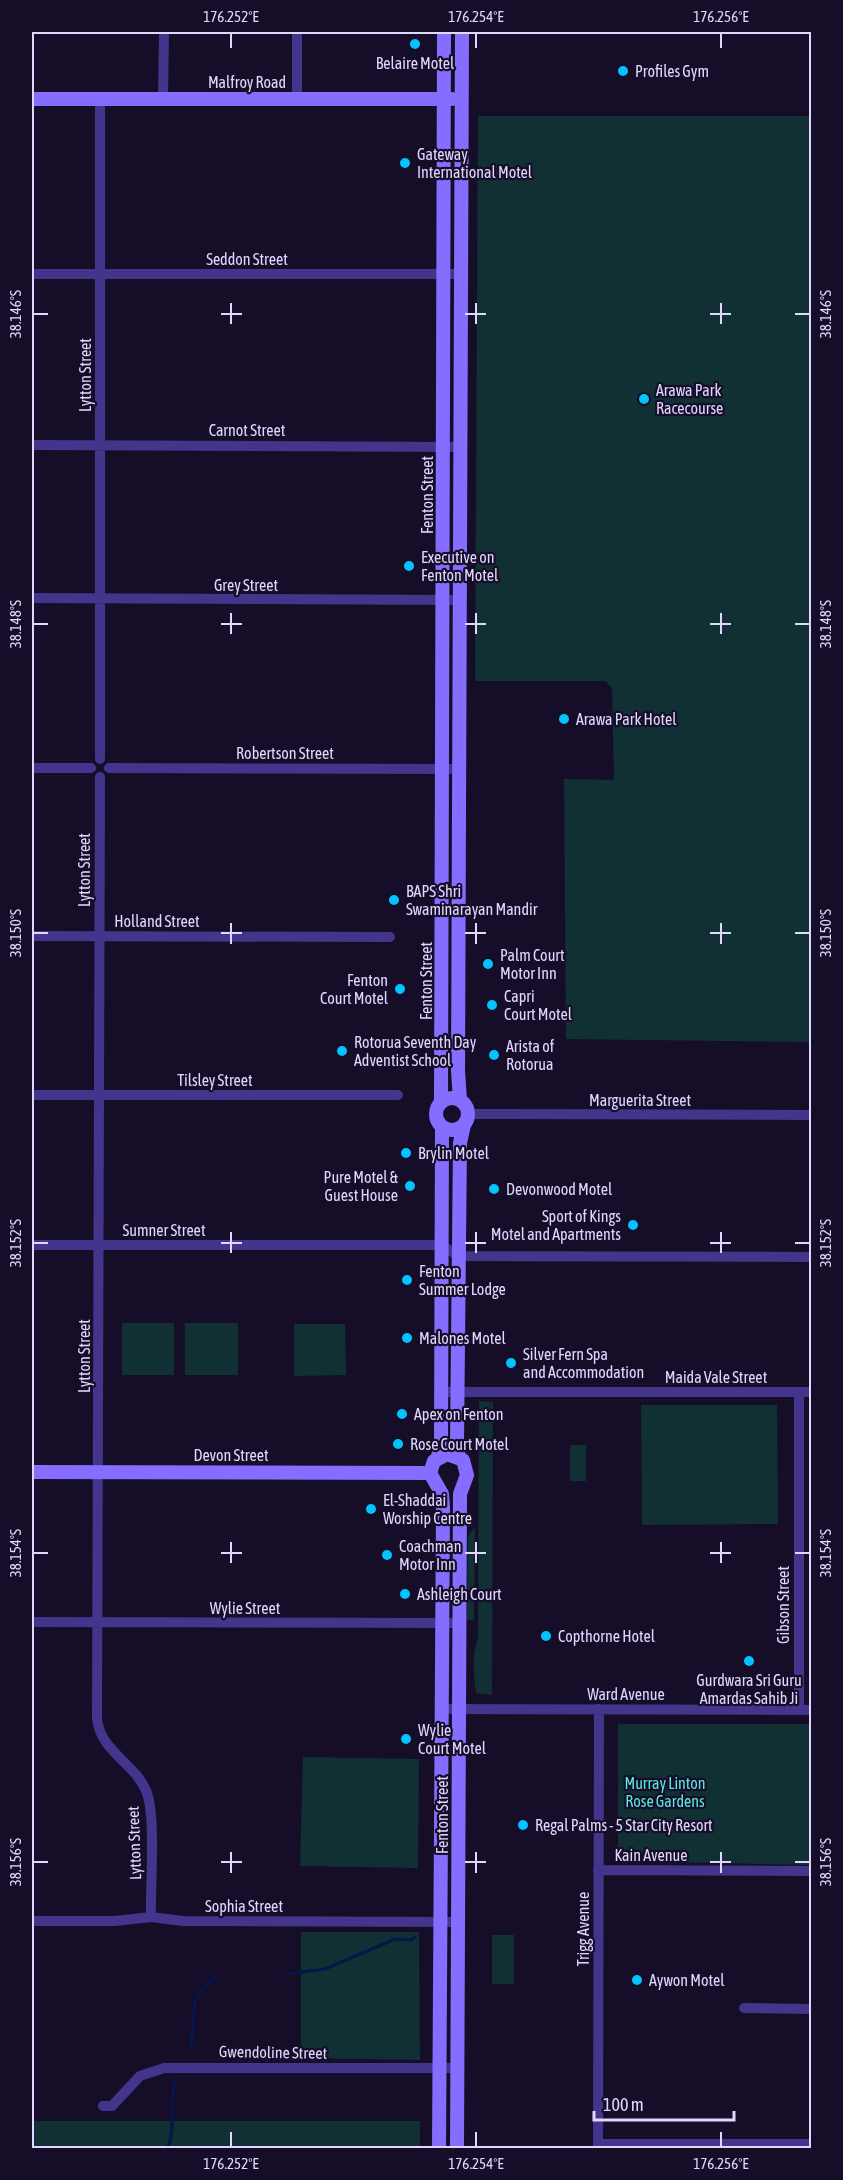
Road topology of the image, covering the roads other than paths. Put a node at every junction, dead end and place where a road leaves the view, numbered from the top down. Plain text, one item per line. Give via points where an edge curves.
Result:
1 (164, 32) edge
2 (297, 32) edge
3 (444, 32) edge
4 (462, 32) edge
5 (100, 98) junction
6 (164, 98) junction
7 (32, 99) edge
8 (297, 99) junction
9 (444, 99) junction
10 (463, 99) junction
11 (32, 274) edge
12 (100, 274) junction
13 (444, 274) junction
14 (462, 274) junction
15 (32, 445) edge
16 (100, 446) junction
17 (443, 446) junction
18 (462, 447) junction
19 (32, 598) edge
20 (98, 599) junction
21 (443, 600) junction
22 (461, 600) junction
23 (100, 759) junction
24 (32, 768) edge
25 (91, 768) junction
26 (109, 768) junction
27 (442, 768) junction
28 (461, 769) junction
29 (100, 777) junction
30 (32, 936) edge
31 (99, 936) junction
32 (390, 937) dead end
33 (442, 937) junction
34 (461, 937) junction
35 (32, 1095) edge
36 (100, 1095) junction
37 (398, 1095) dead end
38 (460, 1100) junction
39 (441, 1102) junction
40 (812, 1115) edge
41 (466, 1120) junction
42 (442, 1127) junction
43 (32, 1245) edge
44 (100, 1245) junction
45 (441, 1245) junction
46 (459, 1256) junction
47 (812, 1257) edge
48 (441, 1392) junction
49 (458, 1392) junction
50 (799, 1392) junction
51 (812, 1392) edge
52 (438, 1457) junction
53 (459, 1458) junction
54 (32, 1472) edge
55 (98, 1472) junction
56 (430, 1473) junction
57 (464, 1483) junction
58 (437, 1486) junction
59 (32, 1622) edge
60 (98, 1622) junction
61 (441, 1623) junction
62 (459, 1623) junction
63 (441, 1709) junction
64 (459, 1709) junction
65 (599, 1709) junction
66 (799, 1710) junction
67 (812, 1710) edge
68 (598, 1870) junction
69 (812, 1871) edge
70 (151, 1917) junction
71 (32, 1921) edge
72 (441, 1921) junction
73 (458, 1922) junction
74 (744, 2008) dead end
75 (812, 2009) edge
76 (440, 2068) junction
77 (458, 2068) junction
78 (103, 2106) dead end
79 (812, 2144) edge
80 (598, 2146) edge
81 (440, 2148) edge
82 (457, 2148) edge

1 - 6 street
2 - 8 street
3 - 9 main road, Fenton Street
4 - 10 main road, Fenton Street
5 - 6 main road, Malfroy Road
5 - 7 main road, Malfroy Road
5 - 12 street, Lytton Street
6 - 8 main road, Malfroy Road
8 - 9 main road, Malfroy Road
9 - 10 main road, Malfroy Road
9 - 13 main road, Fenton Street
10 - 14 main road, Fenton Street
11 - 12 street, Seddon Street
12 - 13 street, Seddon Street
12 - 16 street, Lytton Street
13 - 14 street, Seddon Street
13 - 17 main road, Fenton Street
14 - 18 main road, Fenton Street
15 - 16 street, Carnot Street
16 - 17 street, Carnot Street
16 - 20 street, Lytton Street
17 - 18 street, Carnot Street
17 - 21 main road, Fenton Street
18 - 22 main road, Fenton Street
19 - 20 street, Grey Street
20 - 21 street, Grey Street
20 - 23 street, Lytton Street
21 - 22 street, Grey Street
21 - 27 main road, Fenton Street
22 - 28 main road, Fenton Street
23 - 25 street
23 - 26 street
24 - 25 street
25 - 29 street
26 - 27 street, Robertson Street
26 - 29 street
27 - 28 street, Robertson Street
27 - 33 main road, Fenton Street
28 - 34 main road, Fenton Street
29 - 31 street, Lytton Street
30 - 31 street, Holland Street
31 - 32 street, Holland Street
31 - 36 street, Lytton Street
33 - 34 main road
33 - 39 main road, Fenton Street
34 - 38 main road, Fenton Street
35 - 36 street, Tilsley Street
36 - 37 street, Tilsley Street
36 - 44 street, Lytton Street
38 - 39 main road
38 - 41 main road via 466,1106
39 - 42 main road via 436,1118
40 - 41 street, Marguerita Street
41 - 42 main road via 453,1130
41 - 46 main road via 460,1143
42 - 45 main road
43 - 44 street, Sumner Street
44 - 45 street, Sumner Street
44 - 55 street, Lytton Street
45 - 46 street
45 - 48 main road
46 - 47 street
46 - 49 main road
48 - 49 street, Maida Vale Street
48 - 52 main road
49 - 50 street, Maida Vale Street
49 - 53 main road
50 - 51 street, Maida Vale Street
50 - 66 street, Gibson Street
52 - 53 main road via 450,1454
52 - 56 main road
53 - 57 main road via 467,1469
54 - 55 main road, Devon Street
55 - 56 main road, Devon Street
55 - 60 street, Lytton Street
56 - 58 main road
57 - 58 main road via 449,1491
57 - 62 main road, Fenton Street via 460,1494
58 - 61 main road, Fenton Street via 443,1508
59 - 60 street, Wylie Street
60 - 61 street, Wylie Street
60 - 70 street, Lytton Street via 98,1726 111,1750 137,1776 149,1801
61 - 62 street, Wylie Street
61 - 63 main road, Fenton Street
62 - 64 main road, Fenton Street
63 - 64 street, Ward Avenue
63 - 72 main road, Fenton Street
64 - 65 street, Ward Avenue
64 - 73 main road, Fenton Street
65 - 66 street, Ward Avenue
65 - 68 street, Trigg Avenue
66 - 67 street, Ward Avenue
68 - 69 street, Kain Avenue
68 - 80 street, Trigg Avenue
70 - 71 street, Sophia Street
70 - 72 street, Sophia Street via 183,1922
72 - 73 street, Sophia Street
72 - 76 main road, Fenton Street
73 - 77 main road, Fenton Street
74 - 75 street
76 - 77 street, Gwendoline Street
76 - 78 street, Gwendoline Street via 164,2068 140,2076 112,2106
76 - 81 main road, Fenton Street
77 - 82 main road, Fenton Street
79 - 80 street

